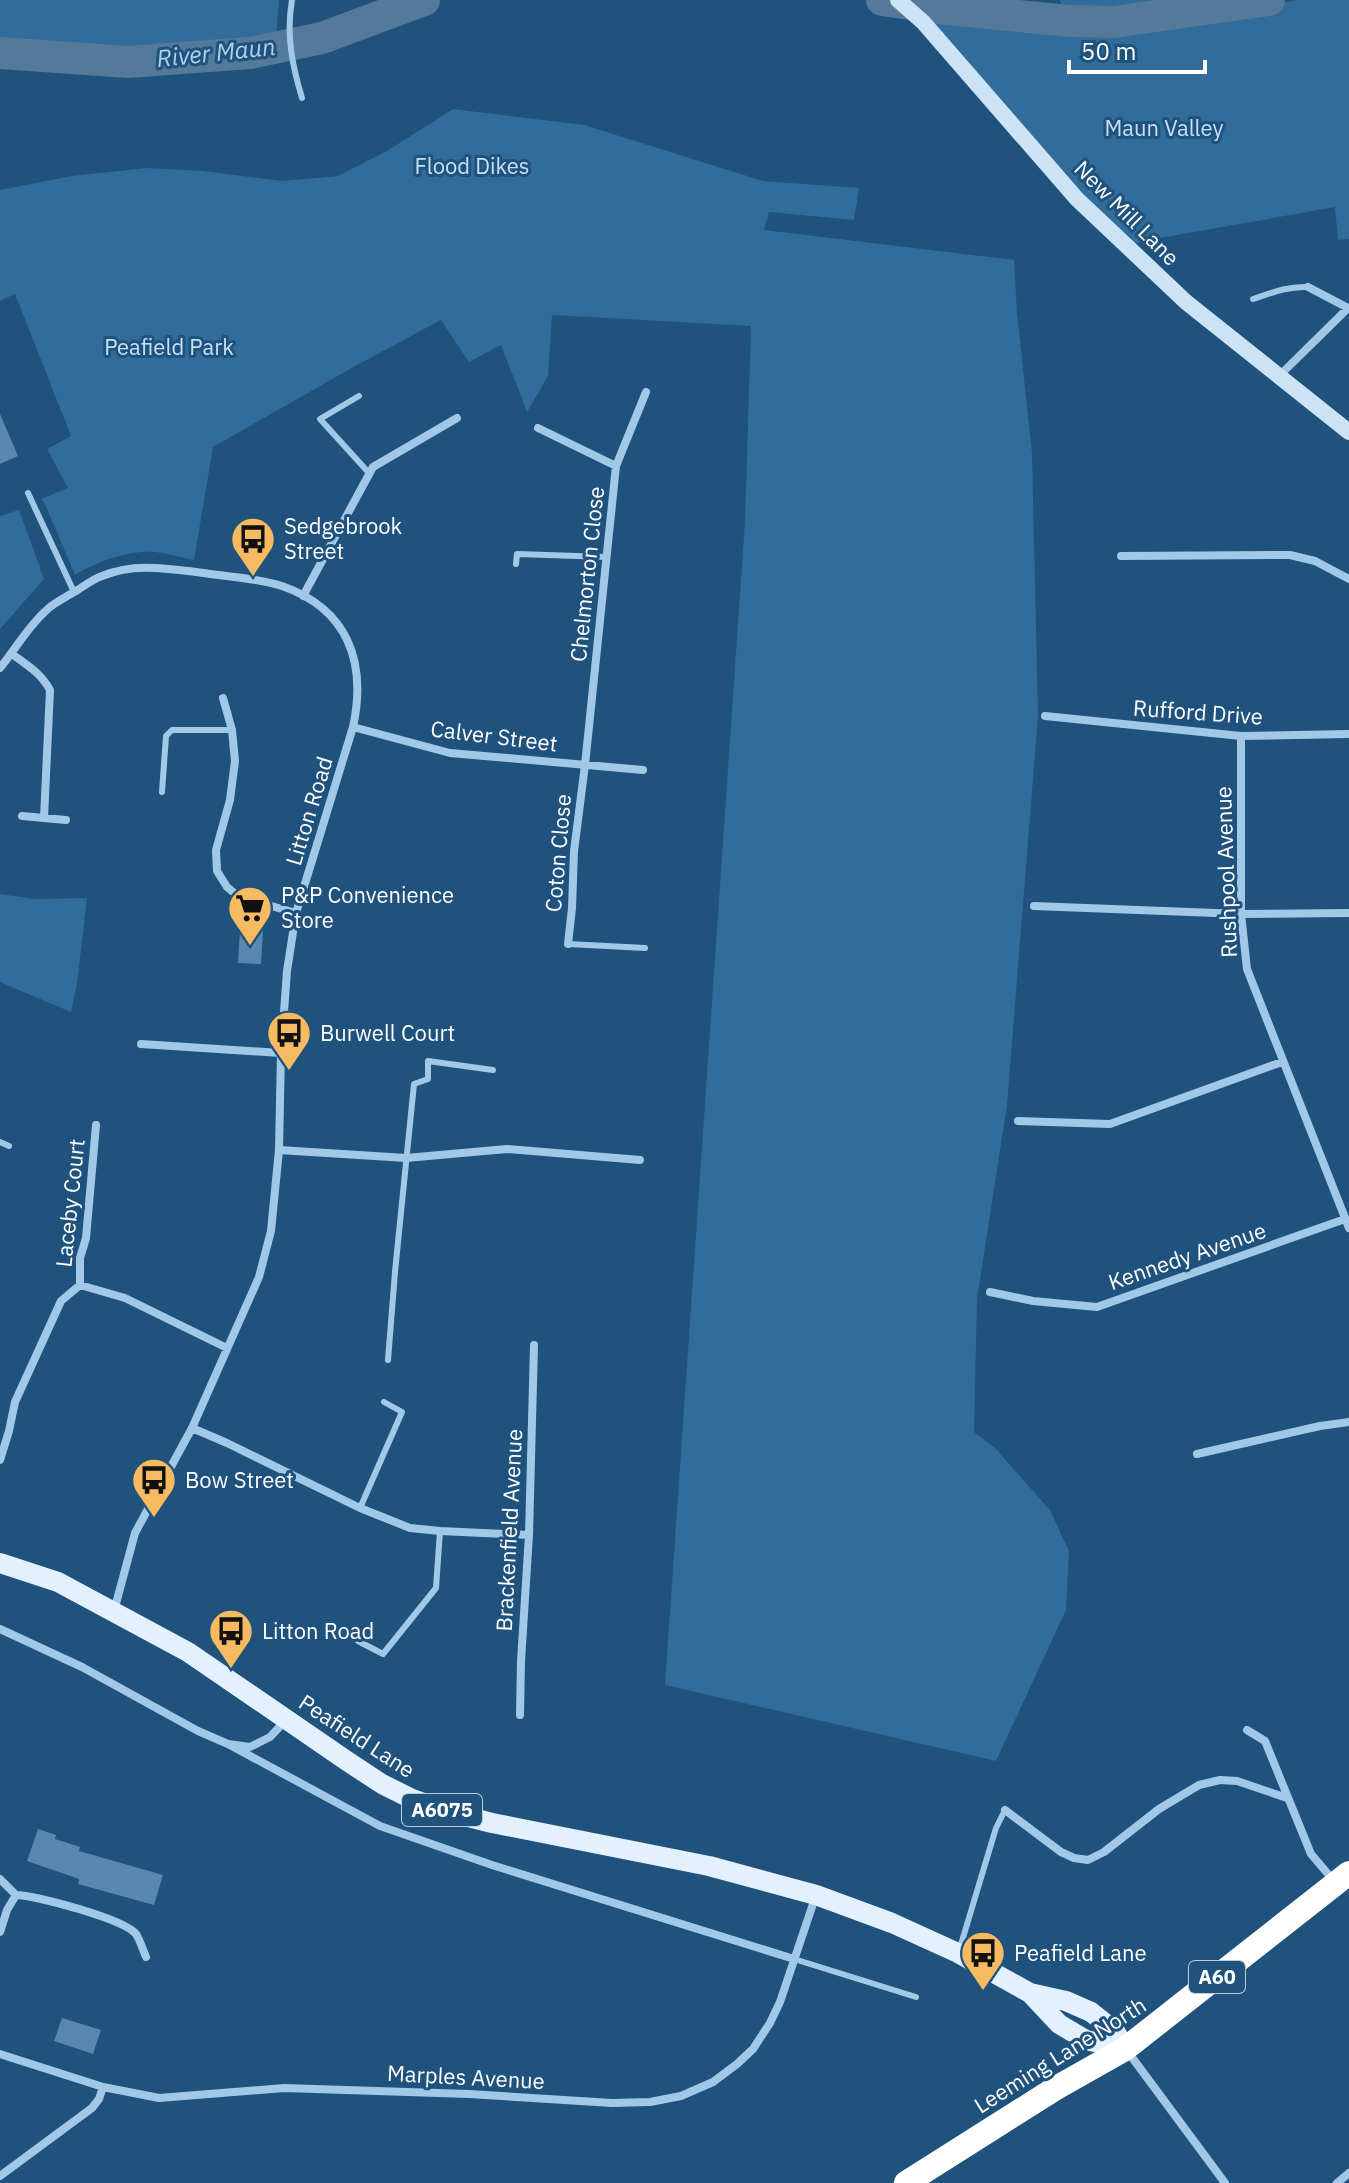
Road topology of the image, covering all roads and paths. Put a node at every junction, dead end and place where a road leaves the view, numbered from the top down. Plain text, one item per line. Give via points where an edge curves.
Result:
1 (292, 0) edge
2 (898, 0) edge
3 (302, 98) dead end
4 (1308, 287) joint
5 (1253, 299) dead end
6 (1348, 308) edge
7 (1278, 377) junction
8 (646, 392) dead end
9 (359, 396) dead end
10 (457, 418) dead end
11 (538, 428) dead end
12 (1349, 432) edge
13 (616, 466) junction
14 (369, 473) junction
15 (28, 493) dead end
16 (1121, 556) dead end
17 (607, 557) junction
18 (516, 564) dead end
19 (1349, 579) edge
20 (74, 592) junction
21 (303, 596) junction
22 (12, 654) junction
23 (0, 668) edge
24 (223, 698) dead end
25 (1045, 716) dead end
26 (353, 727) junction
27 (232, 730) junction
28 (1349, 734) edge
29 (1241, 736) junction
30 (585, 765) junction
31 (643, 770) dead end
32 (162, 792) dead end
33 (22, 816) dead end
34 (44, 818) junction
35 (66, 820) dead end
36 (1034, 906) dead end
37 (296, 913) junction
38 (1349, 913) edge
39 (1241, 914) junction
40 (568, 944) joint
41 (645, 948) dead end
42 (141, 1044) dead end
43 (281, 1053) junction
44 (1282, 1062) junction
45 (493, 1070) dead end
46 (1018, 1121) dead end
47 (96, 1125) dead end
48 (0, 1142) edge
49 (9, 1146) dead end
50 (279, 1150) junction
51 (406, 1158) junction
52 (640, 1160) dead end
53 (1345, 1219) junction
54 (1349, 1228) edge
55 (80, 1285) junction
56 (990, 1292) dead end
57 (534, 1345) dead end
58 (227, 1348) junction
59 (388, 1360) dead end
60 (384, 1402) dead end
61 (1349, 1422) edge
62 (192, 1428) junction
63 (1197, 1454) dead end
64 (0, 1460) edge
65 (360, 1508) junction
66 (440, 1531) junction
67 (529, 1535) junction
68 (0, 1563) edge
69 (114, 1611) junction
70 (0, 1629) edge
71 (358, 1641) dead end
72 (520, 1715) dead end
73 (287, 1719) junction
74 (1247, 1730) dead end
75 (228, 1744) junction
76 (1287, 1798) junction
77 (1005, 1810) joint
78 (0, 1879) edge
79 (1343, 1879) edge
80 (16, 1895) junction
81 (816, 1895) junction
82 (0, 1932) edge
83 (958, 1953) junction
84 (146, 1957) dead end
85 (794, 1959) junction
86 (916, 1997) dead end
87 (1125, 2049) junction
88 (0, 2054) edge
89 (103, 2087) junction
90 (1349, 2173) edge
91 (0, 2176) edge
92 (906, 2183) edge
93 (1225, 2183) edge
94 (1337, 2183) edge

1 - 3 lane via 291,54
2 - 7 street, New Mill Lane via 1077,199 1186,302
4 - 5 lane
4 - 6 street
6 - 7 street
7 - 12 street, New Mill Lane
8 - 13 street, Chelmorton Close
9 - 14 lane via 320,419
10 - 14 street
11 - 13 street
13 - 17 street, Chelmorton Close
14 - 21 street
15 - 20 lane
16 - 19 street via 1290,555
17 - 18 lane via 517,554
17 - 30 street, Chelmorton Close
20 - 21 street, Litton Road via 100,576 153,567 280,585
20 - 22 street, Litton Road via 50,607
21 - 26 street, Litton Road via 324,609 352,649 359,702
22 - 23 street, Litton Road
22 - 34 street via 50,690
24 - 27 street
25 - 29 street, Rufford Drive
26 - 30 street, Calver Street via 450,753
26 - 37 street, Litton Road
27 - 32 lane via 172,730 166,736
27 - 37 street via 235,761 216,850 217,871 239,897
28 - 29 street, Rufford Drive
29 - 39 street, Rushpool Avenue
30 - 31 street, Calver Street
30 - 40 street, Coton Close
33 - 34 street
34 - 35 street
36 - 39 street
37 - 43 street, Litton Road
38 - 39 street
39 - 44 street, Rushpool Avenue via 1247,969
40 - 41 lane
42 - 43 street
43 - 50 street, Litton Road
44 - 46 street via 1110,1124
44 - 53 street, Rushpool Avenue
45 - 51 lane via 428,1061 428,1079 414,1084
47 - 55 street, Laceby Court
48 - 49 lane
50 - 51 street
50 - 58 street, Litton Road via 271,1231 259,1277
51 - 52 street via 507,1149
51 - 59 lane
53 - 54 street, Rushpool Avenue
53 - 56 street, Kennedy Avenue via 1097,1307
55 - 58 street via 125,1298
55 - 64 street via 61,1301 30,1368
57 - 67 street, Brackenfield Avenue
58 - 62 street, Litton Road
60 - 65 lane via 402,1412
61 - 63 street
62 - 65 street
62 - 69 street, Litton Road via 135,1533
65 - 66 street via 410,1528
66 - 67 street
66 - 71 lane via 436,1588 383,1654
67 - 72 street, Brackenfield Avenue
68 - 69 main road, Peafield Lane / A6075 via 58,1582
69 - 73 main road, Peafield Lane / A6075 via 188,1652
70 - 75 street
73 - 75 street via 270,1737 250,1747
73 - 81 main road, Peafield Lane / A6075 via 382,1784 449,1812 709,1866
74 - 76 street via 1265,1741
75 - 85 street via 380,1826
76 - 77 street via 1237,1781 1199,1785 1088,1860 1061,1852
76 - 79 street via 1311,1854
77 - 83 lane
78 - 80 street
79 - 87 highway, Leeming Lane North / A60
80 - 82 street
80 - 84 street via 116,1922 135,1933
81 - 83 main road, Peafield Lane / A6075
81 - 85 street, Marples Avenue
83 - 87 main road, Peafield Lane / A6075 via 1030,1993 1098,2016
85 - 86 lane
85 - 89 street, Marples Avenue via 780,2002 753,2049 713,2082 650,2102 284,2088 159,2098
87 - 92 highway, Leeming Lane North / A60
87 - 93 street
88 - 89 street, Marples Avenue
89 - 91 street via 92,2108
90 - 94 street

